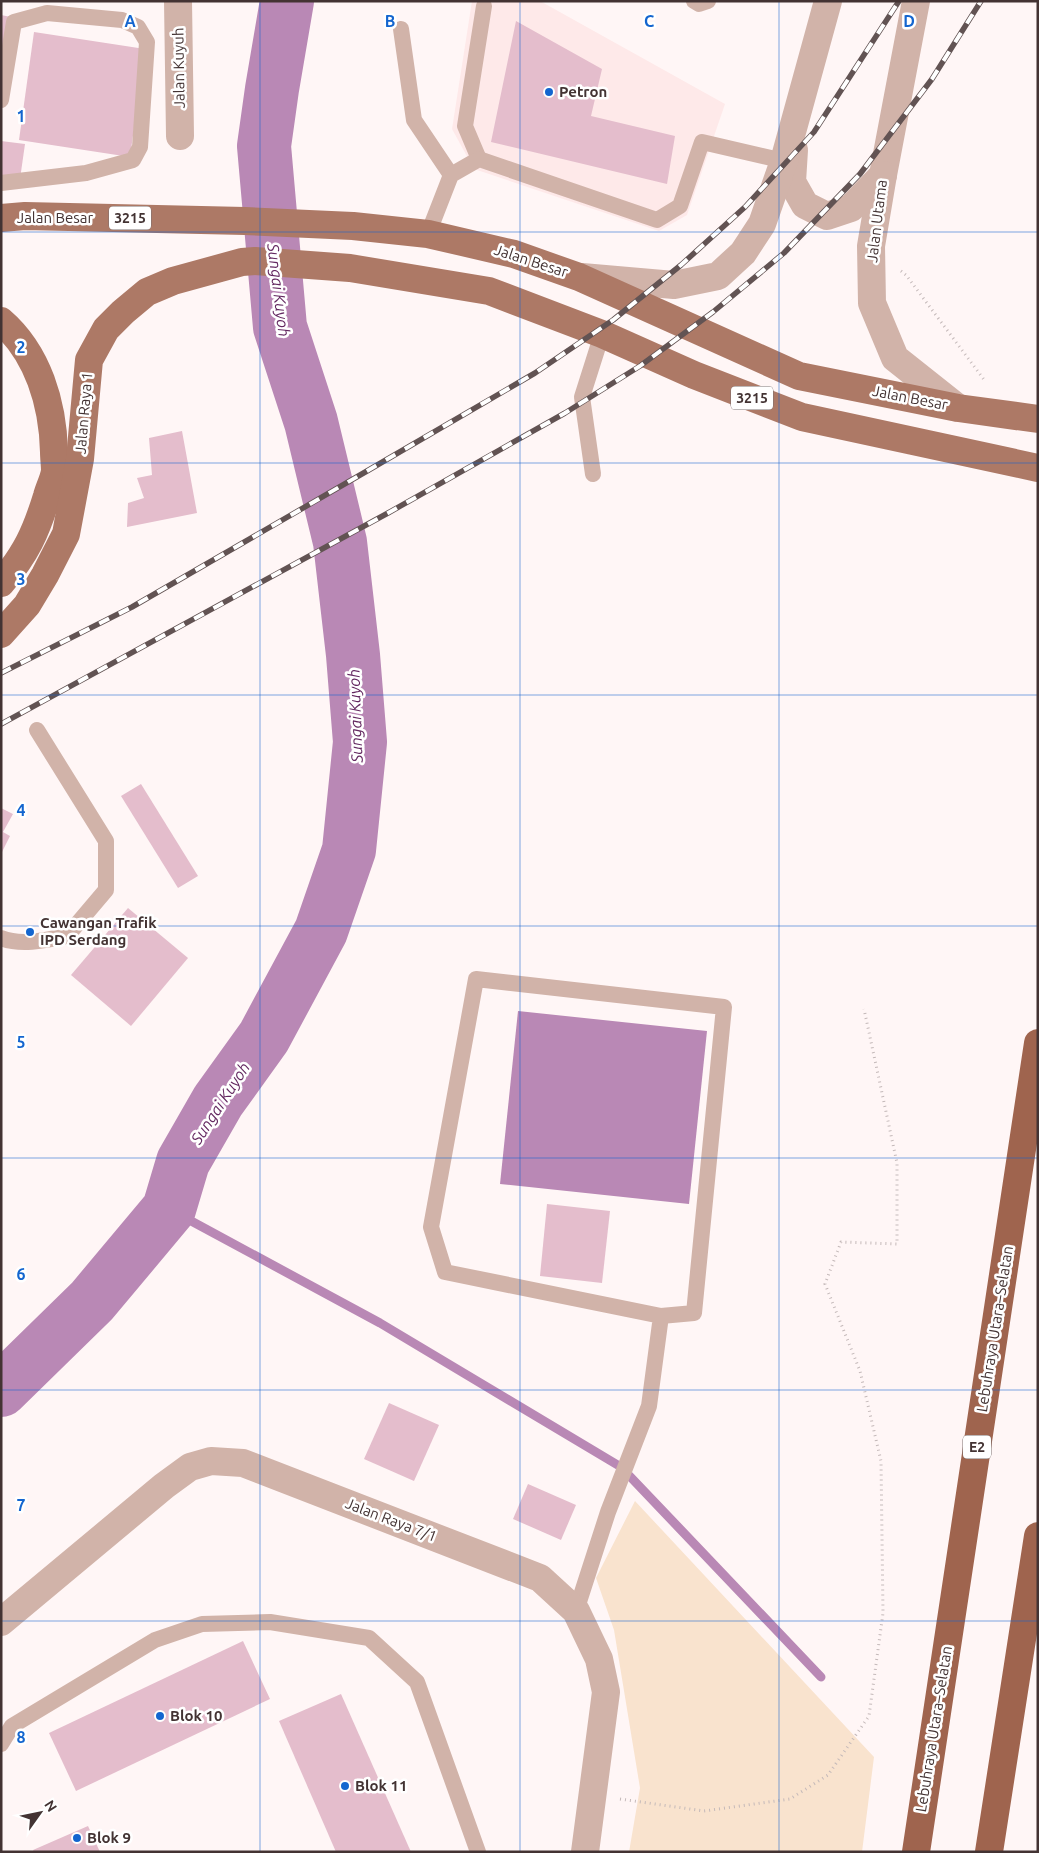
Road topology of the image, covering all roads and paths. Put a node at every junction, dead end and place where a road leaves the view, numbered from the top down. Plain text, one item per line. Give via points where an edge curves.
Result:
1 (178, 1) edge
2 (694, 1) edge
3 (708, 1) edge
4 (828, 1) edge
5 (916, 1) edge
6 (484, 6) dead end
7 (401, 30) dead end
8 (1, 100) edge
9 (797, 114) junction
10 (180, 136) dead end
11 (479, 159) junction
12 (784, 161) junction
13 (451, 175) junction
14 (883, 175) junction
15 (1, 183) edge
16 (1, 218) edge
17 (428, 234) junction
18 (871, 246) junction
19 (579, 277) junction
20 (1, 321) edge
21 (602, 334) junction
22 (958, 408) junction
23 (1004, 414) junction
24 (1037, 419) edge
25 (1032, 467) edge
26 (593, 474) dead end
27 (1, 583) edge
28 (1, 634) edge
29 (37, 730) dead end
30 (1, 938) edge
31 (864, 1009) dead end
32 (1038, 1043) edge
33 (661, 1316) junction
34 (1038, 1536) edge
35 (576, 1611) junction
36 (1, 1622) edge
37 (1, 1744) edge
38 (592, 1794) junction
39 (478, 1852) edge
40 (585, 1852) edge
41 (916, 1852) edge
42 (989, 1852) edge

1 - 10 street, Jalan Kuyuh
2 - 3 lane via 699,4
4 - 9 street
5 - 14 street, Jalan Utama
6 - 11 lane via 465,126
7 - 13 lane via 414,120
8 - 15 lane via 14,22 47,13 122,20 138,27 147,42 140,147 133,160 86,173
9 - 12 street
9 - 14 street via 792,182 805,205 827,216 851,208
11 - 12 lane via 657,220 680,206 702,142
11 - 13 lane
12 - 19 street via 762,224 743,253 718,276 674,285
13 - 17 lane
14 - 18 street, Jalan Utama
16 - 17 main road, Jalan Besar / 3215 via 236,221 353,226
17 - 19 main road, Jalan Besar / 3215 via 514,254
18 - 22 street, Jalan Utama via 872,303 895,358
18 - 23 path via 906,275 982,377
19 - 22 main road, Jalan Besar / 3215 via 799,376
20 - 27 main road, Jalan Raya 1 via 11,329 30,356 46,394 54,433 55,471 36,531 16,566
21 - 25 main road, 3215 via 694,375 802,417
21 - 26 lane via 582,397
21 - 28 main road, Jalan Raya 1 / 3215 via 489,292 350,268 242,262 173,281 147,292 106,329 89,360 80,459 66,534 26,605
22 - 23 main road, Jalan Besar / 3215
23 - 24 main road, Jalan Besar / 3215
29 - 30 lane via 106,841 106,890 67,936 39,941
31 - 38 path via 897,1163 896,1244 841,1242 825,1284 860,1372 881,1461 883,1613 869,1716 828,1775 790,1799 704,1811
32 - 41 highway, Lebuhraya Utara–Selatan / E2
33 - 33 lane via 694,1313 724,1006 476,979 431,1227 445,1272
33 - 35 lane via 649,1406 608,1512
34 - 42 highway
35 - 36 street, Jalan Raya 7/1 via 540,1578 243,1463 211,1461 190,1467 164,1486
35 - 38 street, Jalan Raya 7/1 via 599,1659 606,1692
37 - 39 lane via 12,1726 155,1640 202,1624 270,1622 369,1638 417,1682
38 - 40 street, Jalan Raya 7/1

